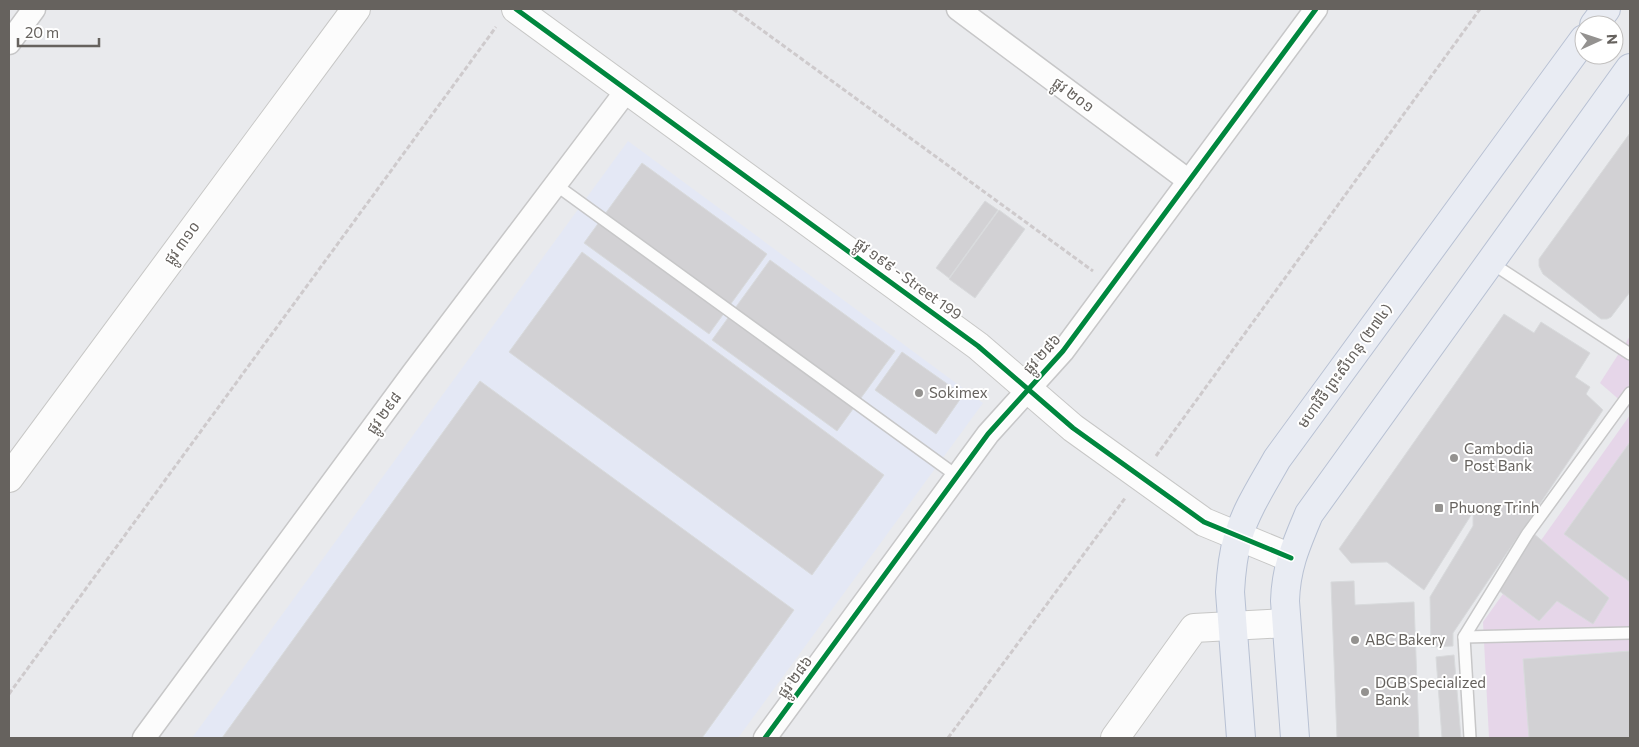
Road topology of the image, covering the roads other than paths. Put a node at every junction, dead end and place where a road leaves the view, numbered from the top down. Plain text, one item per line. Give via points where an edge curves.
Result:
1 (34, 9) edge
2 (356, 9) edge
3 (958, 9) edge
4 (1316, 9) edge
5 (982, 16) edge
6 (507, 17) edge
7 (9, 43) edge
8 (1574, 53) edge
9 (1630, 68) edge
10 (627, 90) junction
11 (1189, 181) junction
12 (556, 185) junction
13 (1490, 262) junction
14 (1630, 354) edge
15 (1027, 389) junction
16 (1630, 393) edge
17 (958, 476) junction
18 (9, 478) edge
19 (1239, 536) junction
20 (1291, 558) junction
21 (1286, 623) junction
22 (1232, 626) junction
23 (1630, 633) edge
24 (1464, 637) junction
25 (144, 738) edge
26 (766, 738) edge
27 (1115, 738) edge
28 (1241, 738) edge
29 (1295, 738) edge
30 (1470, 738) edge

1 - 7 street
2 - 18 street, ផ្លូវ ៣១០
3 - 5 street, ផ្លូវ ២០១
4 - 11 street, ផ្លូវ ២៨៦
5 - 11 street, ផ្លូវ ២០១
6 - 10 street, ផ្លូវ ១៩៩ - Street 199
8 - 19 main road, មហាវិថី ព្រះសីហនុ (២៧៤) via 1277,460 1255,497
9 - 13 main road
10 - 12 street, ផ្លូវ ២៩៨
10 - 15 street, ផ្លូវ ១៩៩ - Street 199 via 978,346
11 - 15 street, ផ្លូវ ២៨៦ via 1063,351
12 - 17 lane
12 - 25 street, ផ្លូវ ២៩៨
13 - 14 lane
13 - 20 main road via 1309,514
15 - 17 street, ផ្លូវ ២៨៦ via 988,434
15 - 19 street, ផ្លូវ ១៩៩ - Street 199 via 1073,428 1204,522
16 - 24 lane via 1528,533
17 - 26 street, ផ្លូវ ២៨៦
19 - 20 street, ផ្លូវ ១៩៩ - Street 199
19 - 22 main road, មហាវិថី ព្រះសីហនុ (២៧៤) via 1230,592
20 - 21 main road via 1285,584
21 - 22 street
21 - 29 main road
22 - 27 street via 1194,628
22 - 28 main road, មហាវិថី ព្រះសីហនុ (២៧៤)
23 - 24 lane
24 - 30 lane

